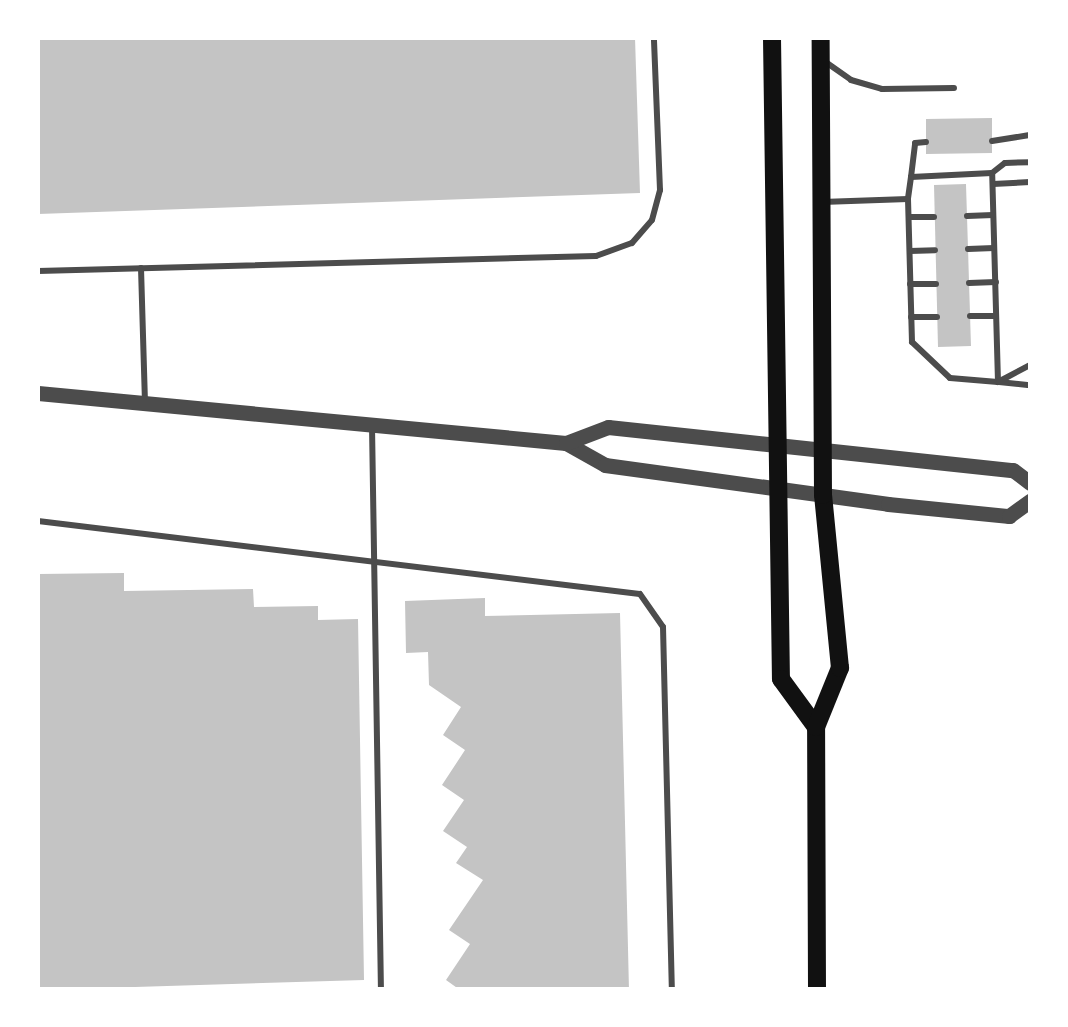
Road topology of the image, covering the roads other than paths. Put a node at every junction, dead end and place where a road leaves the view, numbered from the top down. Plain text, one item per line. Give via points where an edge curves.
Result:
1 (654, 38) edge
2 (772, 38) edge
3 (820, 38) edge
4 (820, 57) junction
5 (954, 88) dead end
6 (1030, 135) edge
7 (992, 141) dead end
8 (926, 142) dead end
9 (1030, 162) edge
10 (992, 173) junction
11 (911, 177) junction
12 (1030, 182) edge
13 (992, 184) junction
14 (908, 199) junction
15 (820, 202) junction
16 (994, 215) junction
17 (967, 216) dead end
18 (909, 217) junction
19 (934, 217) dead end
20 (994, 248) junction
21 (968, 249) dead end
22 (935, 250) dead end
23 (910, 251) junction
24 (141, 268) junction
25 (38, 271) edge
26 (996, 282) junction
27 (969, 283) dead end
28 (910, 284) junction
29 (936, 284) dead end
30 (970, 316) dead end
31 (996, 316) junction
32 (911, 317) junction
33 (938, 317) dead end
34 (1030, 365) edge
35 (998, 382) junction
36 (1030, 385) edge
37 (38, 393) edge
38 (146, 404) junction
39 (372, 424) junction
40 (566, 443) junction
41 (778, 445) junction
42 (823, 452) junction
43 (1030, 483) edge
44 (778, 488) junction
45 (824, 495) junction
46 (1030, 501) edge
47 (38, 522) edge
48 (374, 561) junction
49 (816, 727) junction
50 (382, 990) edge
51 (672, 990) edge
52 (817, 990) edge

1 - 24 lane via 660,190 652,220 632,243 596,256
2 - 41 main road
3 - 4 main road
4 - 5 lane via 851,80 882,88
4 - 15 main road
6 - 7 lane
8 - 11 lane via 915,143
9 - 10 lane via 1005,162
10 - 11 lane
10 - 13 lane
11 - 14 lane
12 - 13 lane
13 - 16 lane
14 - 15 lane
14 - 18 lane
15 - 42 main road
16 - 17 lane
16 - 20 lane
18 - 19 lane
18 - 23 lane
20 - 21 lane
20 - 26 lane
22 - 23 lane
23 - 28 lane
24 - 25 lane
24 - 38 lane
26 - 27 lane
26 - 31 lane
28 - 29 lane
28 - 32 lane
30 - 31 lane
31 - 35 lane
32 - 33 lane
32 - 35 lane via 912,342 950,378
34 - 35 lane
35 - 36 lane
37 - 38 street
38 - 39 street
39 - 40 street
39 - 48 lane
40 - 41 street via 608,427
40 - 44 street via 605,465
41 - 42 street
41 - 44 main road
42 - 43 street via 1014,470
42 - 45 main road
44 - 45 street
44 - 49 main road via 781,679
45 - 46 street via 1009,516
45 - 49 main road via 840,668
47 - 48 lane
48 - 50 lane
48 - 51 lane via 640,594 648,605 663,627
49 - 52 main road

